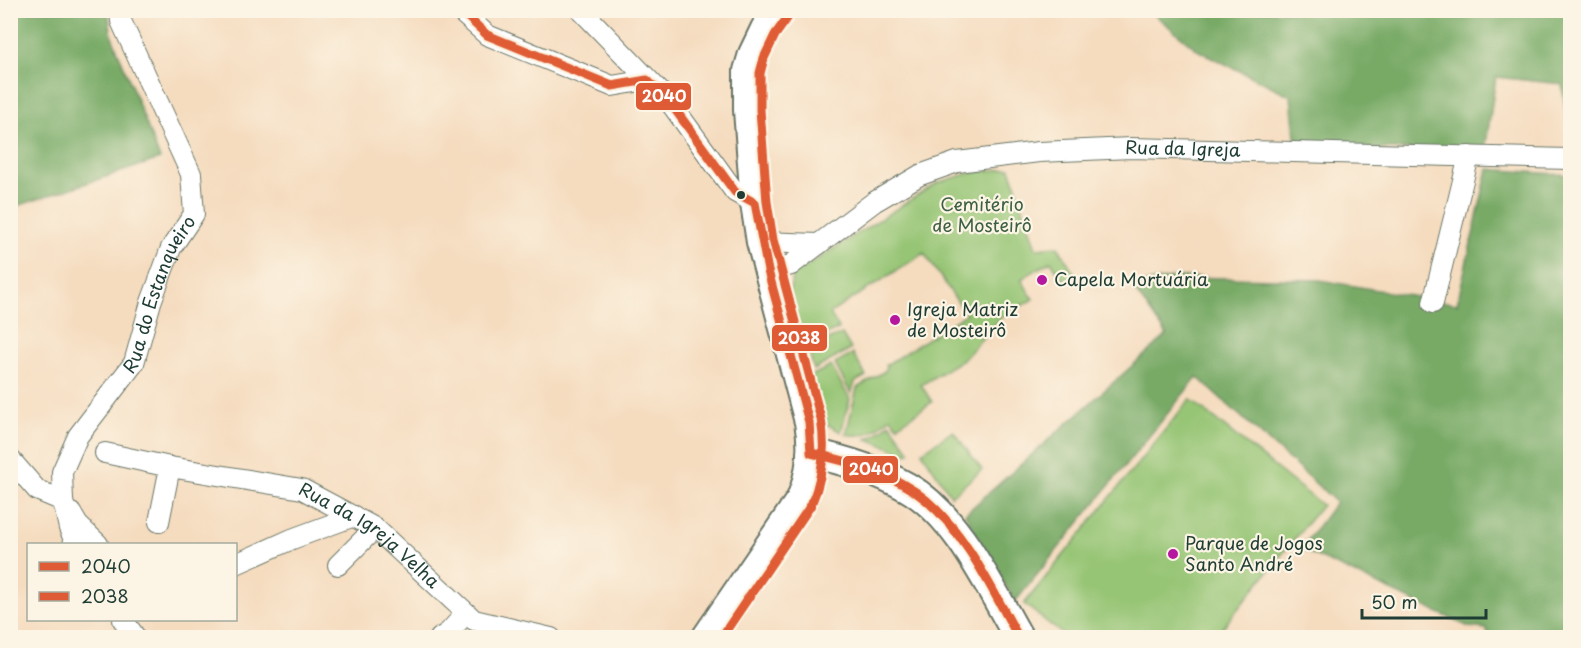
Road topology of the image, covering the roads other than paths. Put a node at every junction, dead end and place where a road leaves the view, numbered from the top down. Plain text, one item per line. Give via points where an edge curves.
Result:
1 (120, 10) edge
2 (459, 10) edge
3 (581, 10) edge
4 (778, 10) edge
5 (647, 80) junction
6 (1469, 156) junction
7 (1570, 159) edge
8 (755, 203) junction
9 (761, 243) junction
10 (819, 244) junction
11 (768, 271) junction
12 (1433, 303) dead end
13 (105, 453) dead end
14 (811, 453) junction
15 (10, 459) edge
16 (170, 467) junction
17 (63, 501) junction
18 (354, 516) junction
19 (159, 522) dead end
20 (375, 528) junction
21 (76, 543) edge
22 (97, 543) edge
23 (237, 564) edge
24 (338, 565) dead end
25 (466, 613) junction
26 (124, 621) edge
27 (136, 638) edge
28 (440, 638) edge
29 (551, 638) edge
30 (706, 638) edge
31 (1018, 638) edge

1 - 17 street, Rua do Estanqueiro via 121,21 191,174 194,214 171,248 134,363 75,441 62,472
2 - 5 street via 487,35 612,86
3 - 5 street
4 - 8 main road via 759,39 748,70
5 - 8 street via 669,101 735,192
6 - 7 street, Rua da Igreja
6 - 10 street, Rua da Igreja via 1131,148 1039,152 957,162 920,175 874,202
6 - 12 street
8 - 9 main road
9 - 10 street
9 - 11 main road
10 - 11 street, Rua da Igreja via 791,265
11 - 14 main road via 806,411
13 - 16 street, Rua da Igreja Velha
14 - 30 main road via 810,473 801,499
14 - 31 main road via 848,461 885,477 931,505 964,546
15 - 17 street via 38,490
16 - 18 street, Rua da Igreja Velha via 302,489
16 - 19 street
17 - 21 street, Rua do Estanqueiro
17 - 22 street via 78,525
18 - 20 street, Rua da Igreja Velha
18 - 23 street
20 - 24 street
20 - 25 street, Rua da Igreja Velha
25 - 28 street
25 - 29 street, Rua da Igreja Velha via 474,620
26 - 27 street

